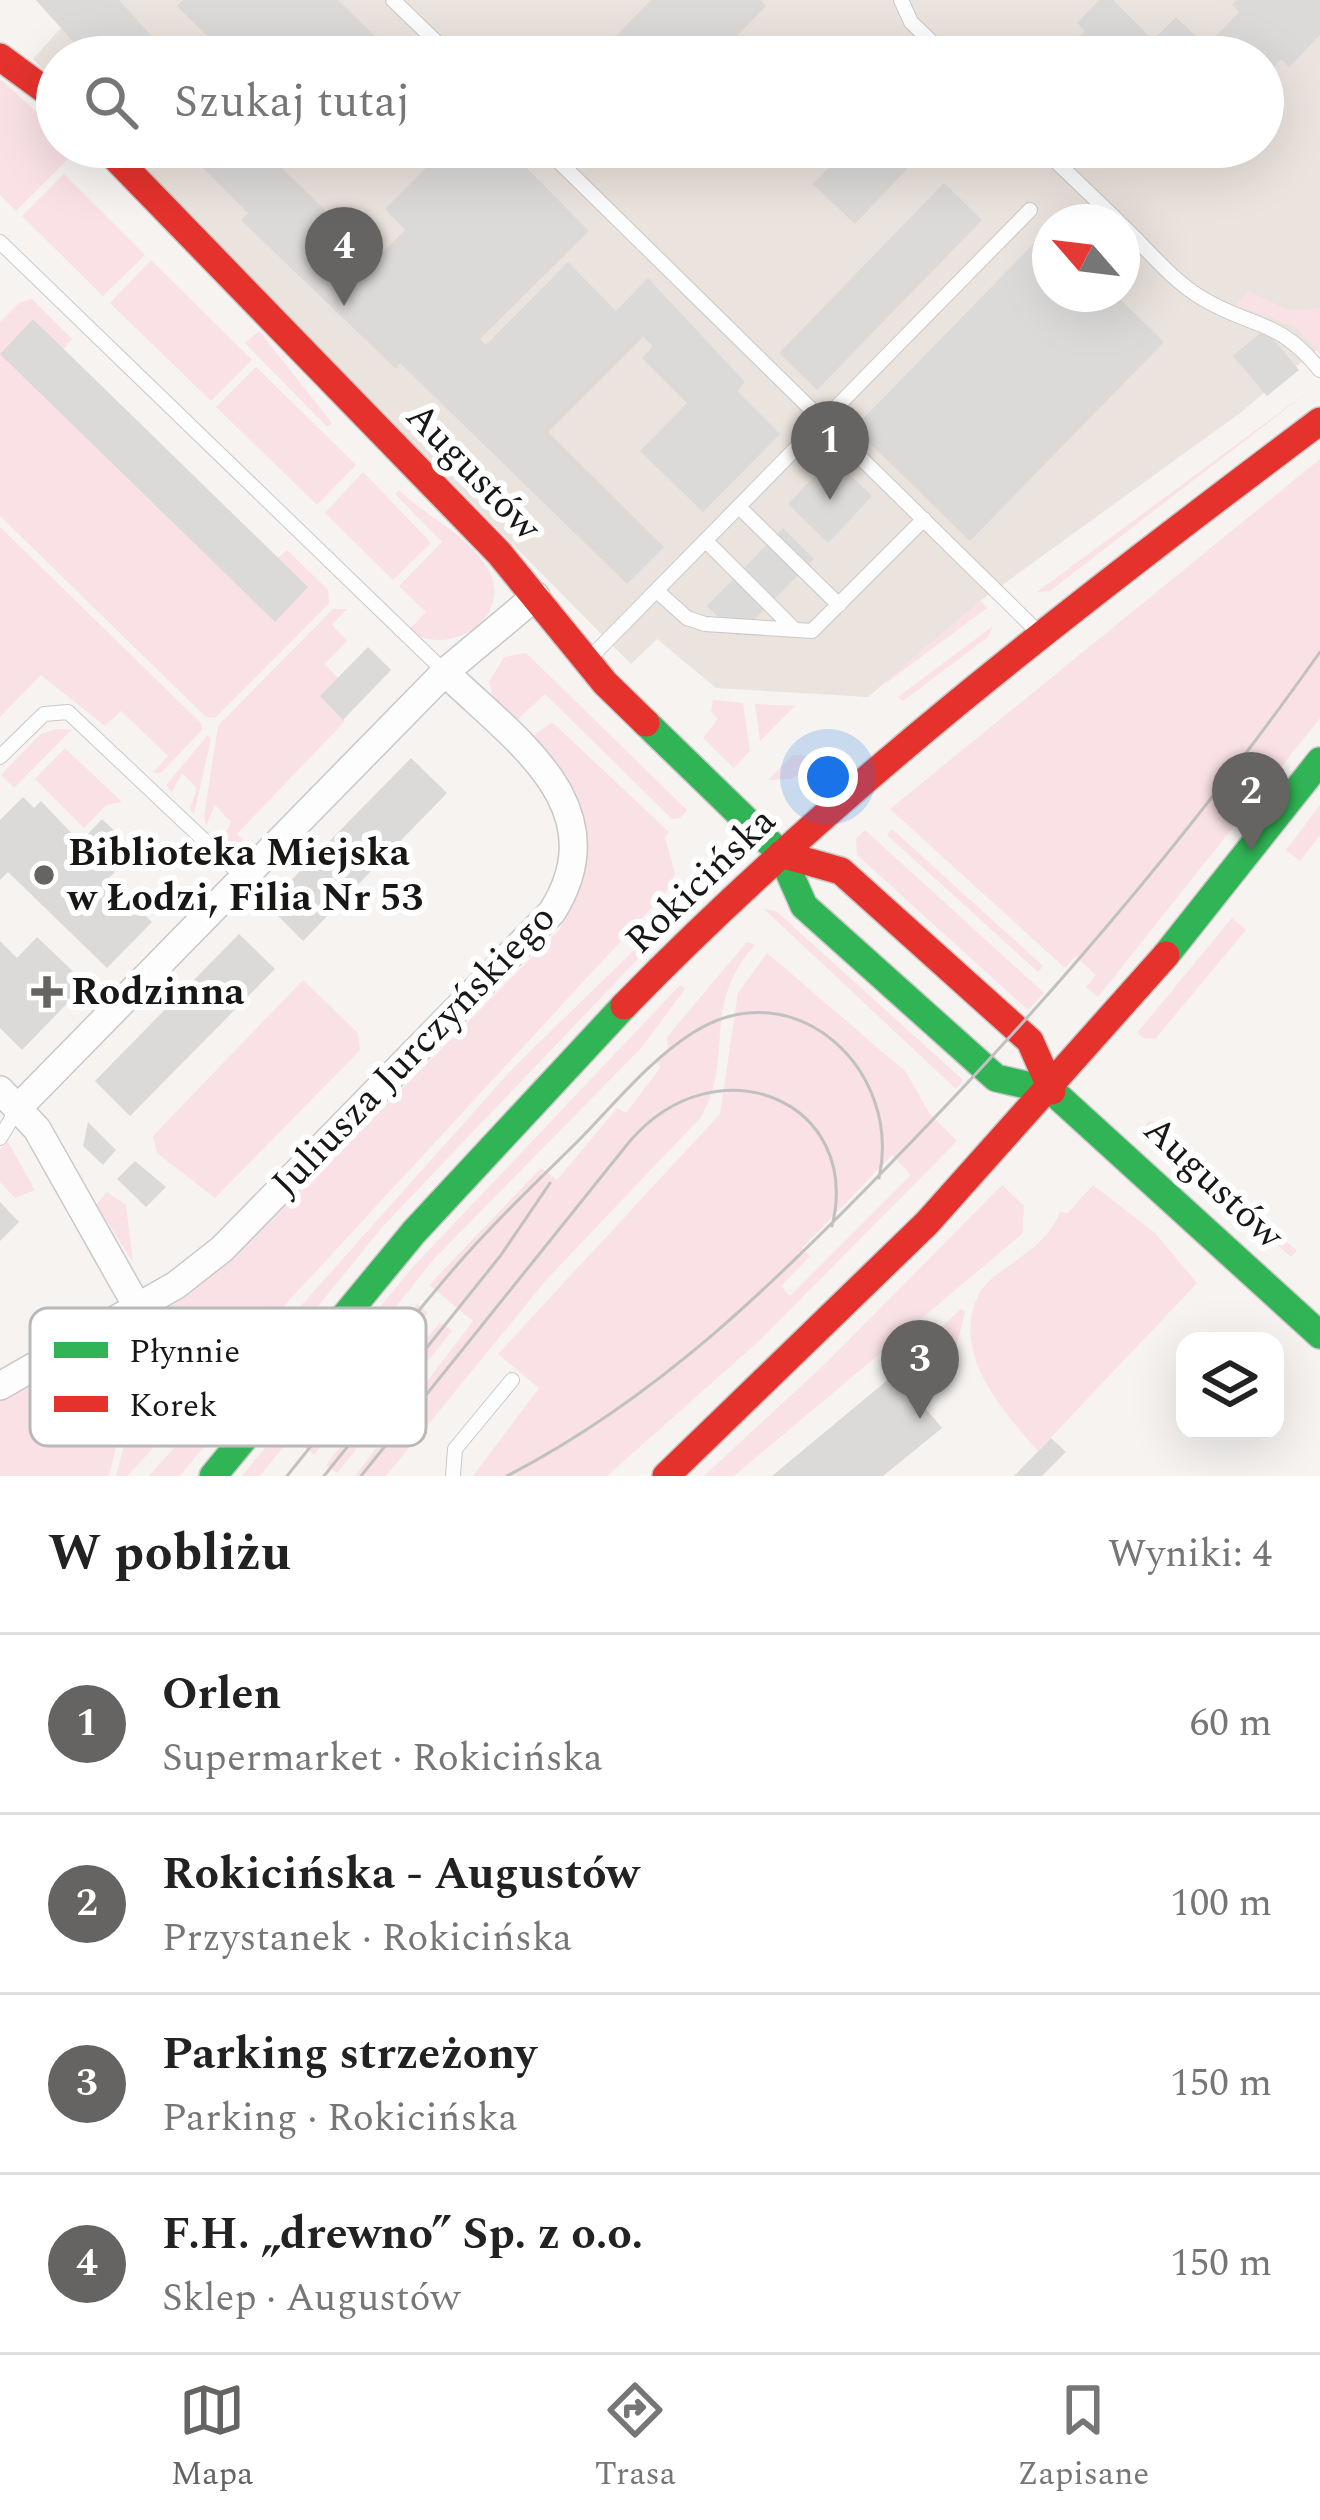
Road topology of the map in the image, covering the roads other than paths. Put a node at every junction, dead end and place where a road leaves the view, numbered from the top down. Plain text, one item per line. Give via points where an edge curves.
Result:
1 (393, 0) edge
2 (901, 0) edge
3 (430, 36) edge
4 (925, 36) edge
5 (0, 57) edge
6 (36, 84) edge
7 (124, 168) edge
8 (565, 168) edge
9 (1062, 168) edge
10 (1099, 204) edge
11 (1030, 210) dead end
12 (0, 242) edge
13 (1140, 243) edge
14 (1320, 370) edge
15 (1320, 421) edge
16 (825, 422) junction
17 (740, 508) junction
18 (924, 519) junction
19 (706, 541) junction
20 (657, 591) junction
21 (536, 596) junction
22 (838, 605) junction
23 (794, 629) junction
24 (1040, 634) junction
25 (587, 662) junction
26 (445, 672) junction
27 (0, 757) edge
28 (1320, 761) edge
29 (781, 854) junction
30 (242, 876) junction
31 (1052, 1091) junction
32 (9, 1099) edge
33 (0, 1138) edge
34 (137, 1308) joint
35 (350, 1308) edge
36 (1320, 1335) edge
37 (30, 1369) edge
38 (512, 1380) dead end
39 (0, 1386) edge
40 (237, 1446) edge
41 (213, 1476) edge
42 (453, 1476) edge
43 (666, 1476) edge

1 - 3 lane
2 - 4 lane
5 - 6 main road
7 - 21 main road, Augustów
8 - 16 lane
9 - 10 lane
11 - 16 lane
12 - 26 lane
13 - 14 lane via 1189,290 1281,329
15 - 24 main road, Rokicińska
16 - 17 lane
16 - 18 lane
17 - 19 lane
17 - 22 lane
18 - 22 lane
18 - 24 lane
19 - 20 lane
19 - 23 lane
20 - 23 lane via 705,624
20 - 25 lane
21 - 25 main road, Augustów
21 - 26 street
22 - 23 lane via 812,631
24 - 29 main road, Rokicińska
25 - 29 main road, Augustów
26 - 30 street
26 - 34 street, Juliusza Jurczyńskiego via 562,793 574,854 562,896 240,1232
27 - 30 lane via 44,714 68,712
28 - 31 main road
29 - 31 main road, Augustów via 841,871 1030,1041
29 - 31 main road, Augustów via 804,905 996,1078
29 - 35 main road, Rokicińska via 532,1104
30 - 32 street
31 - 36 main road, Augustów
31 - 43 main road via 856,1300
32 - 33 lane
32 - 34 street via 68,1181
37 - 39 street, Juliusza Jurczyńskiego
38 - 42 lane via 455,1449
40 - 41 main road, Rokicińska

